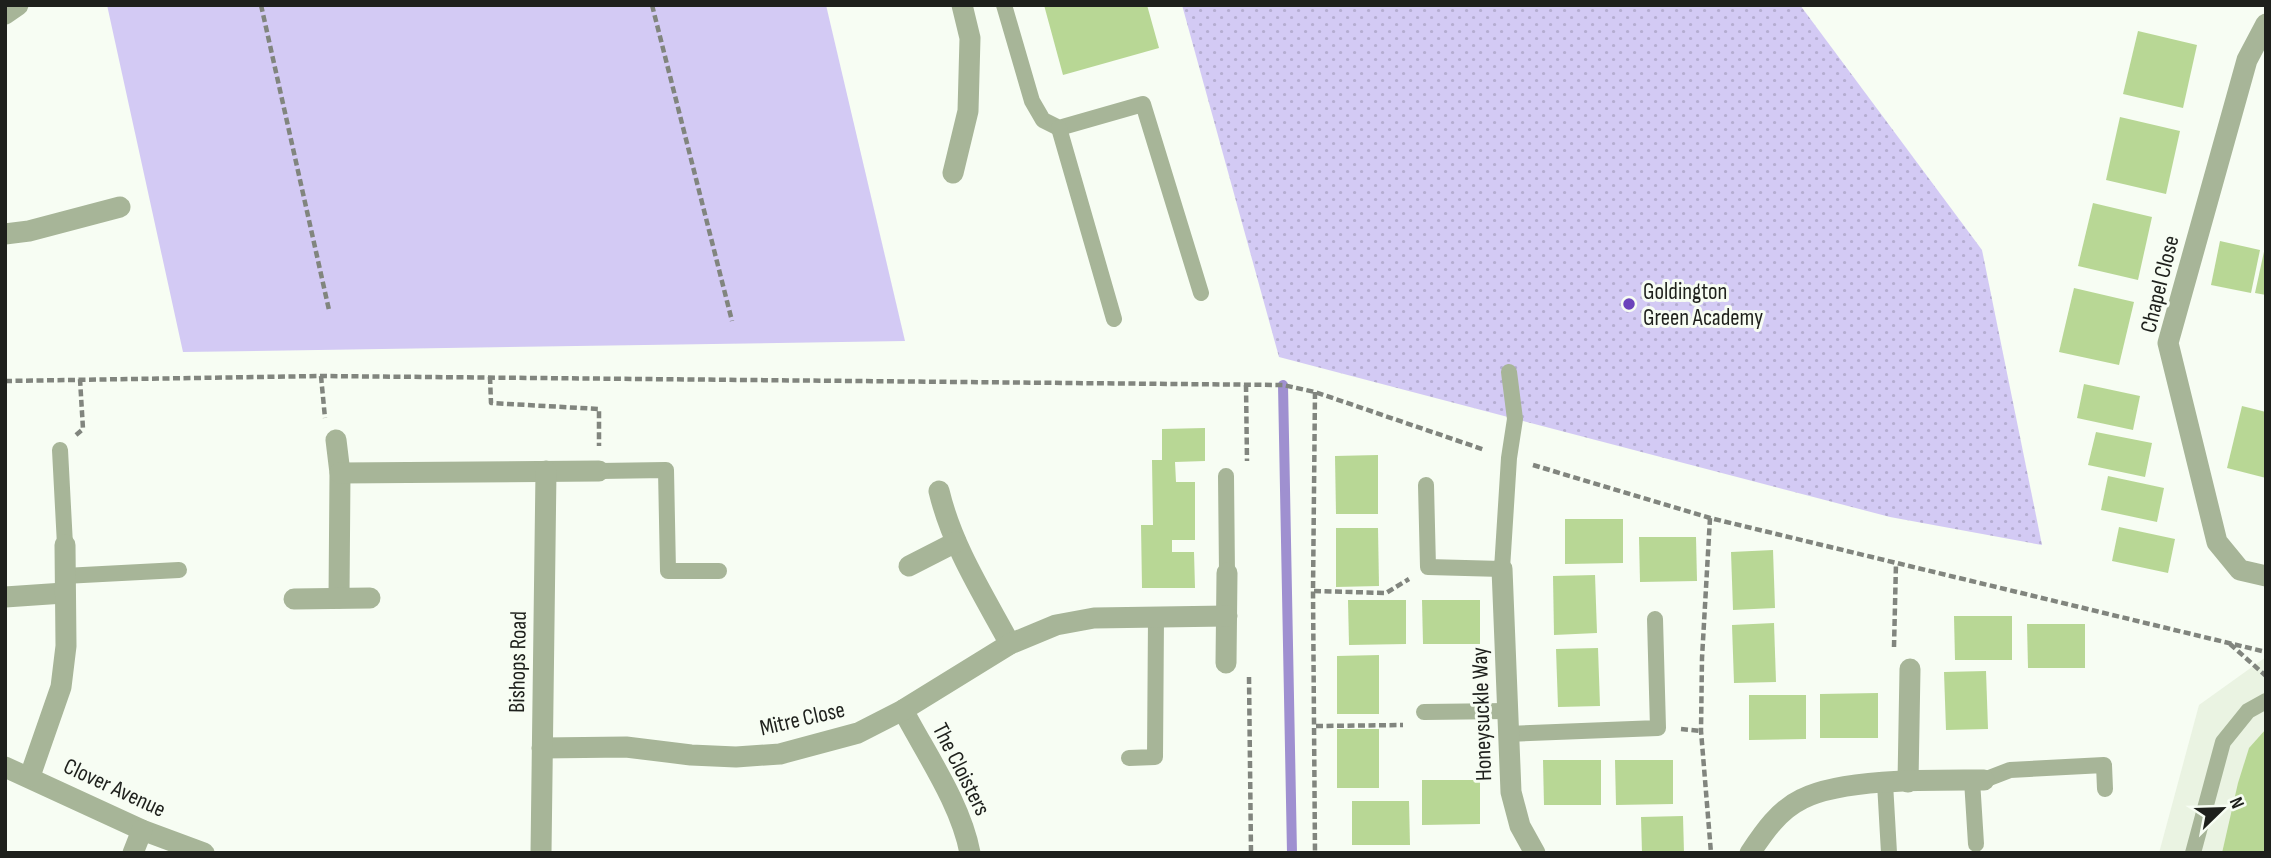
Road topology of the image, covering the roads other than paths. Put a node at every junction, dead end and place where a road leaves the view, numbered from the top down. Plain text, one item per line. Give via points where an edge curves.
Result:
1 (18, 5) edge
2 (962, 5) edge
3 (1004, 5) edge
4 (5, 14) edge
5 (2266, 24) edge
6 (1059, 128) junction
7 (953, 173) dead end
8 (120, 207) dead end
9 (5, 234) edge
10 (1201, 293) dead end
11 (1114, 320) dead end
12 (1509, 373) dead end
13 (331, 431) road end
14 (60, 450) dead end
15 (546, 471) junction
16 (599, 471) joint
17 (340, 473) junction
18 (1226, 476) dead end
19 (1426, 485) dead end
20 (939, 491) dead end
21 (956, 542) junction
22 (65, 545) joint
23 (909, 566) dead end
24 (1502, 569) junction
25 (179, 570) dead end
26 (719, 571) dead end
27 (1227, 573) joint
28 (2266, 576) edge
29 (64, 584) junction
30 (5, 597) edge
31 (339, 598) junction
32 (370, 598) dead end
33 (294, 599) dead end
34 (1227, 616) junction
35 (1156, 618) junction
36 (1655, 619) dead end
37 (1010, 643) junction
38 (1226, 663) dead end
39 (1910, 669) road end
40 (2266, 701) edge
41 (902, 710) junction
42 (1507, 711) junction
43 (1424, 712) road end
44 (1507, 734) junction
45 (542, 748) junction
46 (1129, 758) dead end
47 (5, 766) edge
48 (30, 776) junction
49 (1978, 780) junction
50 (1908, 782) junction
51 (1885, 783) junction
52 (2105, 789) dead end
53 (142, 830) junction
54 (1976, 844) dead end
55 (133, 853) edge
56 (204, 853) edge
57 (541, 853) edge
58 (970, 853) edge
59 (1535, 853) edge
60 (1750, 853) edge
61 (1889, 853) edge
62 (2193, 853) edge

1 - 4 street
2 - 7 street via 970,38 968,111
3 - 6 lane via 1032,101 1043,120
5 - 28 street, Chapel Close via 2247,60 2168,343 2217,542 2240,570
6 - 10 lane via 1143,104
6 - 11 lane
8 - 9 street
12 - 24 lane via 1515,419
13 - 17 street
14 - 22 lane
15 - 16 street
15 - 17 street
15 - 45 street, Bishops Road
16 - 26 lane via 667,470 668,571
17 - 31 street
18 - 27 lane
19 - 24 lane via 1427,567
20 - 21 street
21 - 23 street
21 - 37 street
22 - 29 street
24 - 42 street, Honeysuckle Way
25 - 29 lane
27 - 34 street
29 - 30 street
29 - 48 street via 61,687
31 - 32 street
31 - 33 street
34 - 35 street, Mitre Close
34 - 38 street
35 - 37 street, Mitre Close via 1094,618 1056,625
35 - 46 lane via 1155,757
36 - 44 lane via 1658,728
37 - 41 street, Mitre Close
39 - 50 street
40 - 62 lane via 2248,711 2222,742
41 - 45 street, Mitre Close via 858,733 780,754 737,757 626,747
41 - 58 street, The Cloisters via 949,797
42 - 43 lane
42 - 44 street, Honeysuckle Way
44 - 59 street, Honeysuckle Way via 1511,792 1520,827
45 - 57 street, Bishops Road
47 - 48 street, Clover Avenue
48 - 53 street, Clover Avenue
49 - 50 street
49 - 52 lane via 2010,770 2104,765
49 - 54 lane
50 - 51 street
51 - 60 street via 1828,788 1800,799 1772,821
51 - 61 lane
53 - 55 street
53 - 56 street, Clover Avenue

